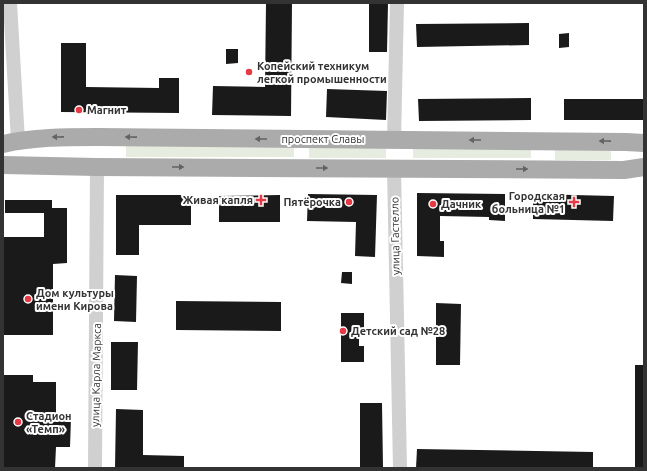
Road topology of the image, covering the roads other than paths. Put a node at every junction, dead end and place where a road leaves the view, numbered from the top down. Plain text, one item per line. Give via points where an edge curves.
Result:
1 (10, 3) edge
2 (396, 3) edge
3 (97, 137) junction
4 (299, 139) junction
5 (394, 140) junction
6 (10, 142) edge
7 (644, 143) edge
8 (11, 165) edge
9 (97, 167) junction
10 (644, 167) edge
11 (298, 168) junction
12 (394, 168) junction
13 (95, 468) edge
14 (400, 468) edge

1 - 6 street
2 - 5 street, улица Гастелло
4 -> 3 main road, проспект Славы
3 -> 6 main road, проспект Славы via 54,137
3 - 9 main road, улица Карла Маркса
4 - 5 main road, проспект Славы
4 - 11 main road
7 -> 5 main road, проспект Славы
5 - 12 main road, улица Гастелло
6 - 8 main road
8 - 9 main road
9 -> 11 main road
9 - 13 street, улица Карла Маркса
12 -> 10 main road via 624,170
11 -> 12 main road
12 - 14 street, улица Гастелло

